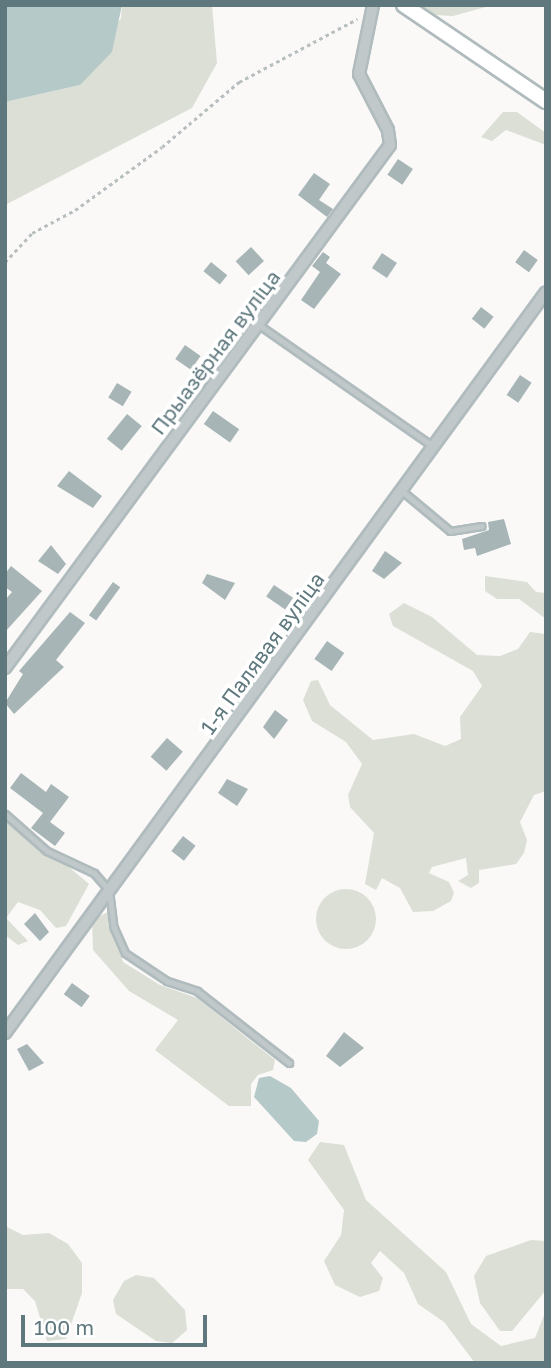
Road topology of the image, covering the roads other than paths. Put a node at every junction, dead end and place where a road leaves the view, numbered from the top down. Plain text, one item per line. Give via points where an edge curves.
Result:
1 (404, 5) edge
2 (372, 7) edge
3 (546, 100) edge
4 (546, 292) edge
5 (259, 325) junction
6 (434, 447) junction
7 (402, 491) junction
8 (482, 526) dead end
9 (5, 668) edge
10 (5, 814) edge
11 (109, 890) junction
12 (5, 1033) edge
13 (289, 1063) dead end

1 - 3 main road
2 - 5 street, Прыазёрная вуліца via 361,44 359,74 390,145
4 - 6 street, 1-я Палявая вуліца
5 - 6 lane
5 - 9 street, Прыазёрная вуліца
6 - 7 street, 1-я Палявая вуліца
7 - 8 lane via 450,531
7 - 11 street, 1-я Палявая вуліца
10 - 11 lane via 47,851 93,873
11 - 12 street, 1-я Палявая вуліца
11 - 13 lane via 114,928 125,953 167,981 197,991

